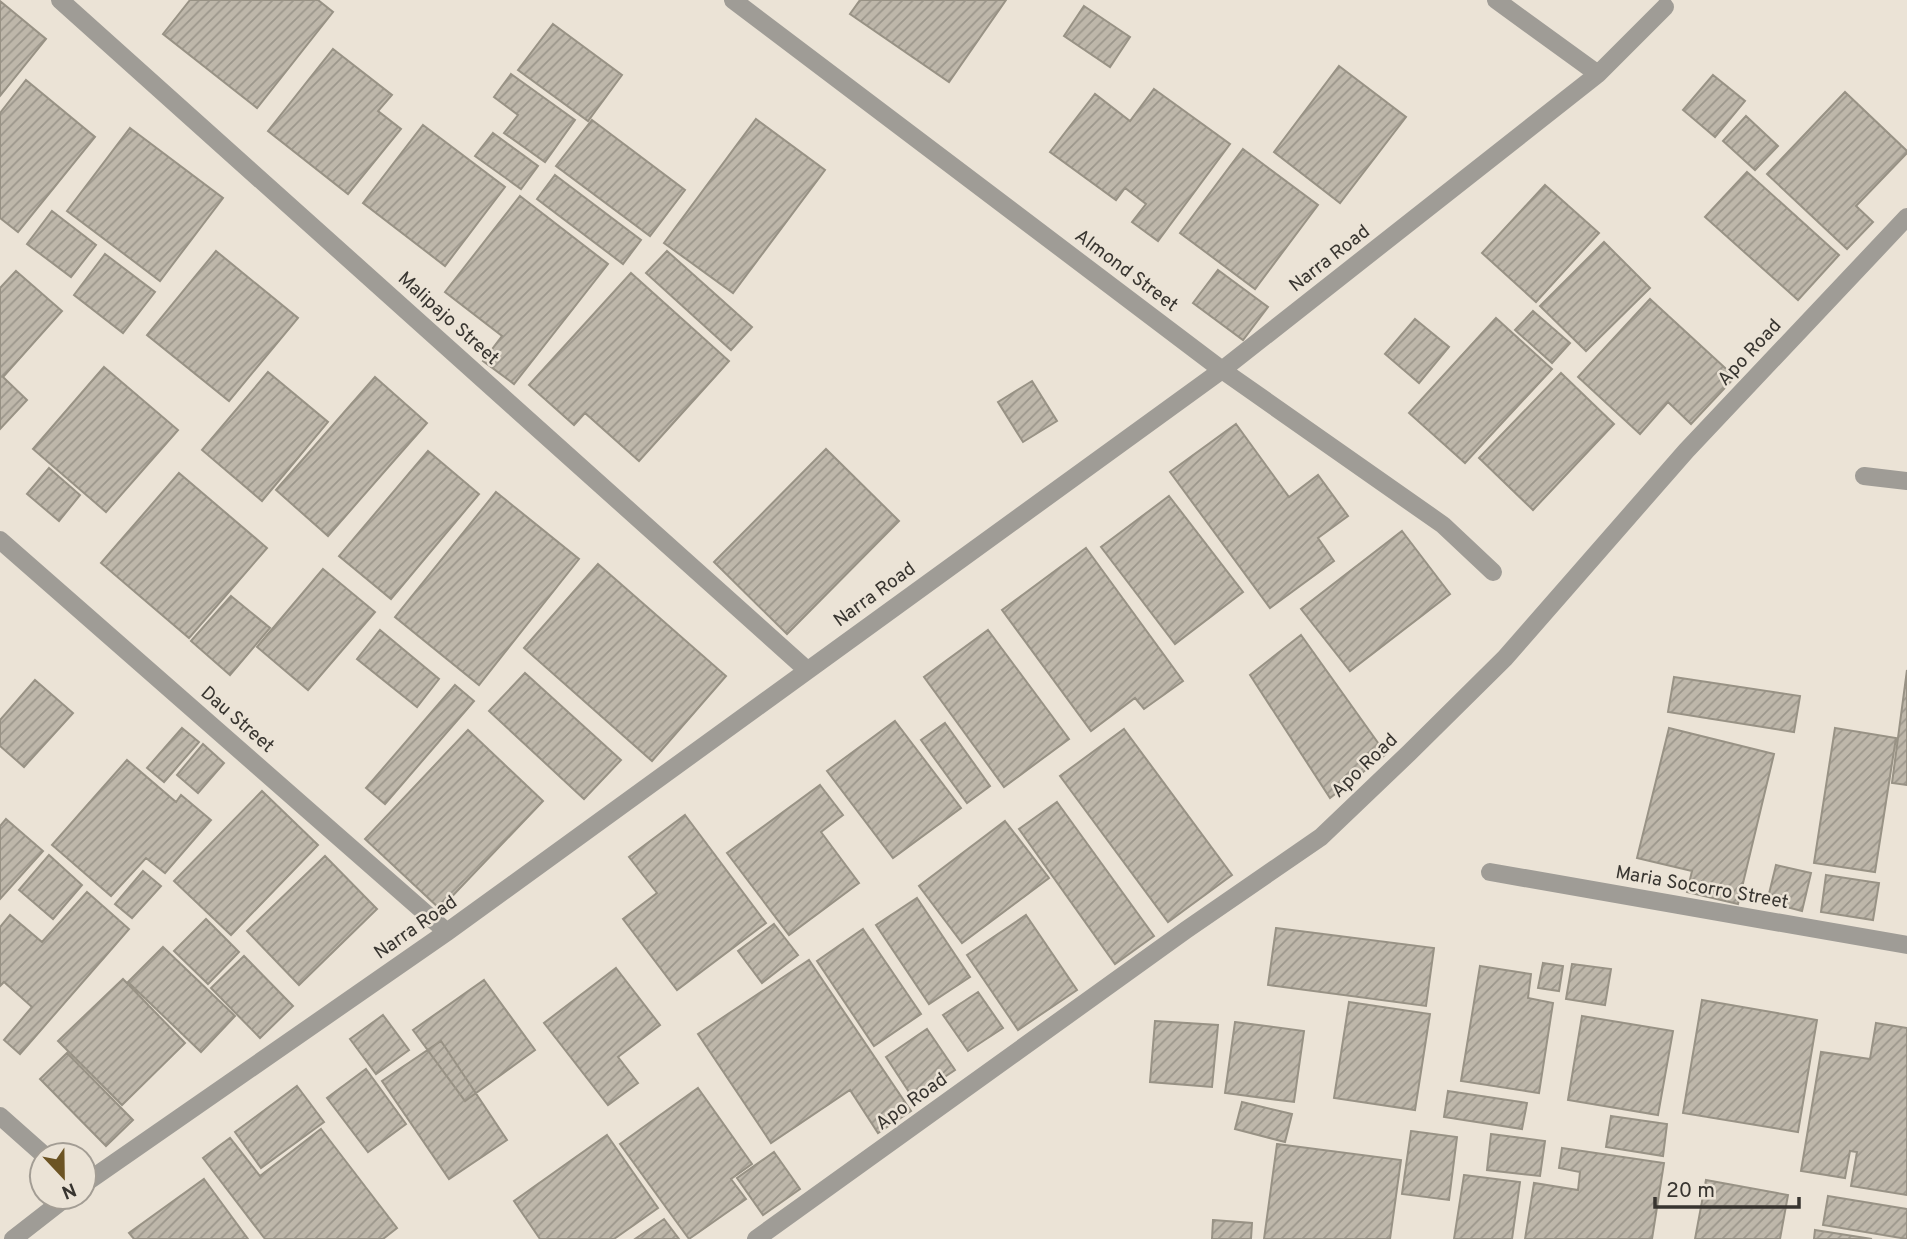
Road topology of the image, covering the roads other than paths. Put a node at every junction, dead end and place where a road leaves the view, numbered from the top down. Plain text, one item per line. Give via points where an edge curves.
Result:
1 (60, 0) edge
2 (733, 0) edge
3 (1496, 0) edge
4 (1665, 7) dead end
5 (1598, 74) junction
6 (1907, 217) edge
7 (1222, 370) junction
8 (1864, 476) dead end
9 (1907, 481) edge
10 (0, 540) edge
11 (1493, 572) dead end
12 (807, 670) junction
13 (1490, 872) dead end
14 (447, 932) junction
15 (1907, 945) edge
16 (0, 1116) edge
17 (28, 1141) edge
18 (98, 1174) edge
19 (49, 1211) edge
20 (13, 1239) edge
21 (757, 1239) edge

1 - 12 street, Malipajo Street
2 - 7 street, Almond Street
3 - 5 street
4 - 5 street, Narra Road
5 - 7 street, Narra Road
6 - 21 street, Apo Road via 1686,452 1505,658 1321,837
7 - 11 street, Almond Street via 1443,525
7 - 12 street, Narra Road
8 - 9 street
10 - 14 street, Dau Street
12 - 14 street, Narra Road
13 - 15 street, Maria Socorro Street
14 - 18 street, Narra Road
16 - 17 street
19 - 20 street

